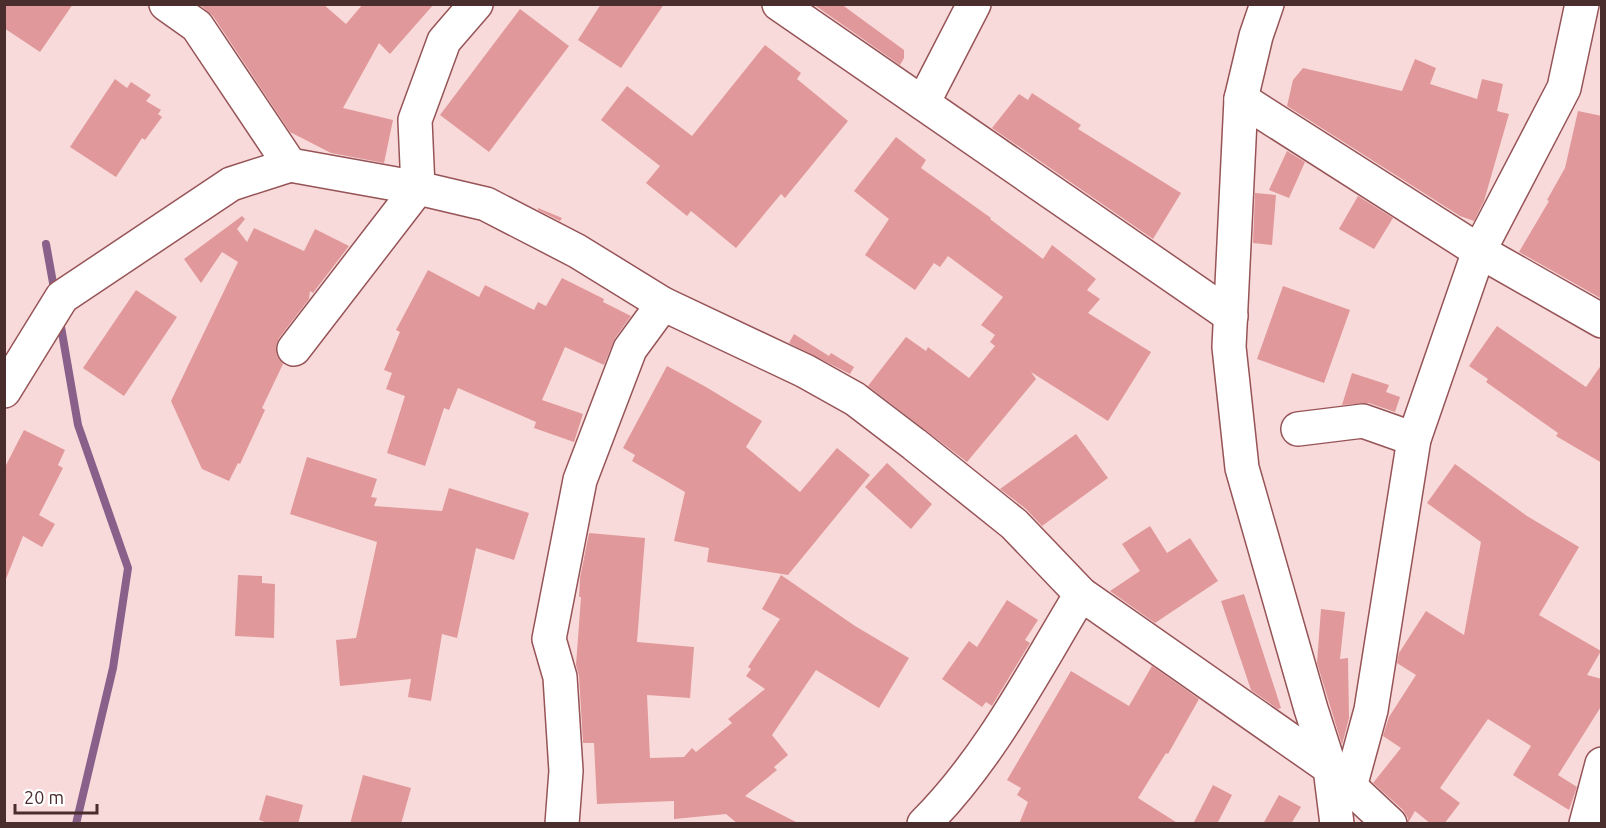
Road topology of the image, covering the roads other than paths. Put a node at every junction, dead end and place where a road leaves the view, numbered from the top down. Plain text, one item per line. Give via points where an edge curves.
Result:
1 (166, 4) edge
2 (476, 4) edge
3 (779, 4) edge
4 (974, 4) edge
5 (1267, 4) edge
6 (1582, 4) edge
7 (1241, 99) junction
8 (923, 104) junction
9 (290, 165) junction
10 (418, 188) junction
11 (1479, 251) junction
12 (663, 304) junction
13 (1231, 316) junction
14 (1602, 321) edge
15 (294, 349) dead end
16 (4, 392) edge
17 (1298, 429) dead end
18 (1414, 439) junction
19 (1081, 594) junction
20 (1602, 764) edge
21 (1340, 777) junction
22 (562, 824) edge
23 (924, 824) edge
24 (1337, 824) edge
25 (1390, 824) edge
26 (1586, 824) edge

1 - 9 street via 197,26
2 - 10 street via 444,41 415,120
3 - 8 street
4 - 8 street
5 - 7 street
6 - 11 street via 1564,88
7 - 11 street
7 - 13 street
8 - 13 street
9 - 10 street
9 - 16 street via 231,184 62,297
10 - 12 street via 486,204 577,251
10 - 15 street
11 - 14 street
11 - 18 street
12 - 19 street via 855,399 1014,524
12 - 22 street via 630,349 580,480 549,639 560,676 566,771
13 - 21 street via 1229,347 1242,468 1311,709
17 - 18 street via 1362,422
18 - 21 street via 1371,710
19 - 21 street
19 - 23 street via 990,746
20 - 26 street
21 - 24 street
21 - 25 street

